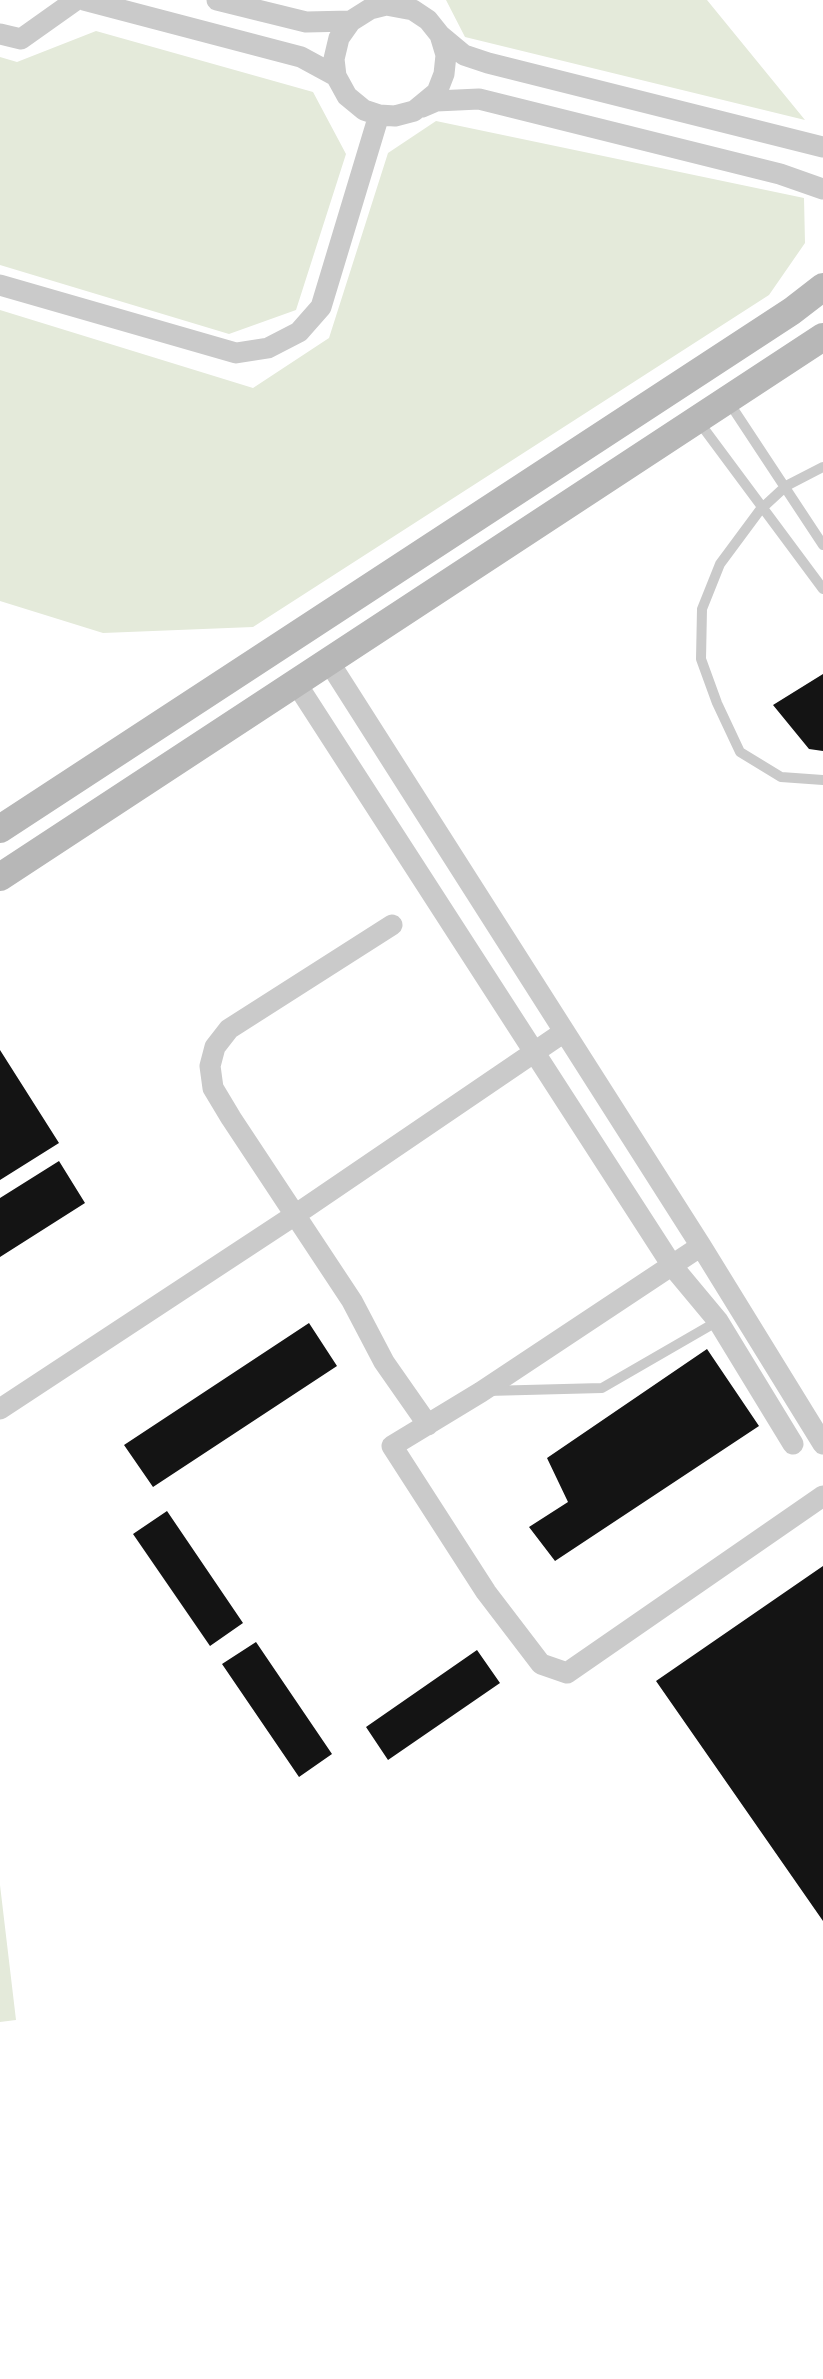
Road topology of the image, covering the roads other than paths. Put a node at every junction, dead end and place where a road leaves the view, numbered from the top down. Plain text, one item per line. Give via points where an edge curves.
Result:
1 (76, 0) edge
2 (84, 0) edge
3 (217, 0) edge
4 (388, 3) edge
5 (430, 18) edge
6 (351, 20) junction
7 (0, 34) edge
8 (337, 76) junction
9 (414, 111) junction
10 (379, 115) junction
11 (823, 147) edge
12 (823, 190) edge
13 (0, 285) edge
14 (823, 287) edge
15 (823, 337) edge
16 (727, 400) junction
17 (697, 419) junction
18 (823, 467) edge
19 (786, 486) junction
20 (763, 508) junction
21 (823, 545) edge
22 (823, 589) edge
23 (329, 662) junction
24 (296, 683) junction
25 (823, 779) edge
26 (0, 829) edge
27 (0, 877) edge
28 (392, 925) dead end
29 (564, 1032) junction
30 (534, 1052) junction
31 (295, 1215) junction
32 (701, 1246) junction
33 (673, 1267) junction
34 (718, 1321) junction
35 (481, 1392) junction
36 (0, 1409) edge
37 (428, 1425) junction
38 (793, 1444) dead end
39 (823, 1444) edge
40 (823, 1496) edge

1 - 7 street via 20,39
2 - 8 street via 301,57
3 - 6 street via 306,22
4 - 5 street
4 - 6 street
5 - 9 street via 446,55 444,74 436,92
5 - 11 street via 464,55 488,63
6 - 8 street via 339,38 334,60
8 - 10 street via 347,96
9 - 10 street
9 - 12 street via 436,101 479,99 780,174
10 - 13 street via 321,307 299,332 268,348 236,353
14 - 26 main road via 769,327
15 - 16 main road
16 - 17 main road
16 - 19 lane
17 - 20 lane
17 - 23 main road
18 - 19 lane
19 - 20 lane
19 - 21 lane
20 - 22 lane
20 - 25 lane via 720,564 702,609 701,659 740,752 781,777
23 - 24 main road
23 - 29 street
24 - 27 main road
24 - 30 street
28 - 31 street via 229,1029 215,1047 210,1066 213,1088
29 - 30 street
29 - 32 street
30 - 31 street
30 - 33 street
31 - 36 street
31 - 37 street
32 - 33 street
32 - 39 street
33 - 34 street
33 - 35 street
34 - 35 lane via 602,1388
34 - 38 street
35 - 37 street
37 - 40 street via 392,1446 486,1592 541,1664 566,1673

